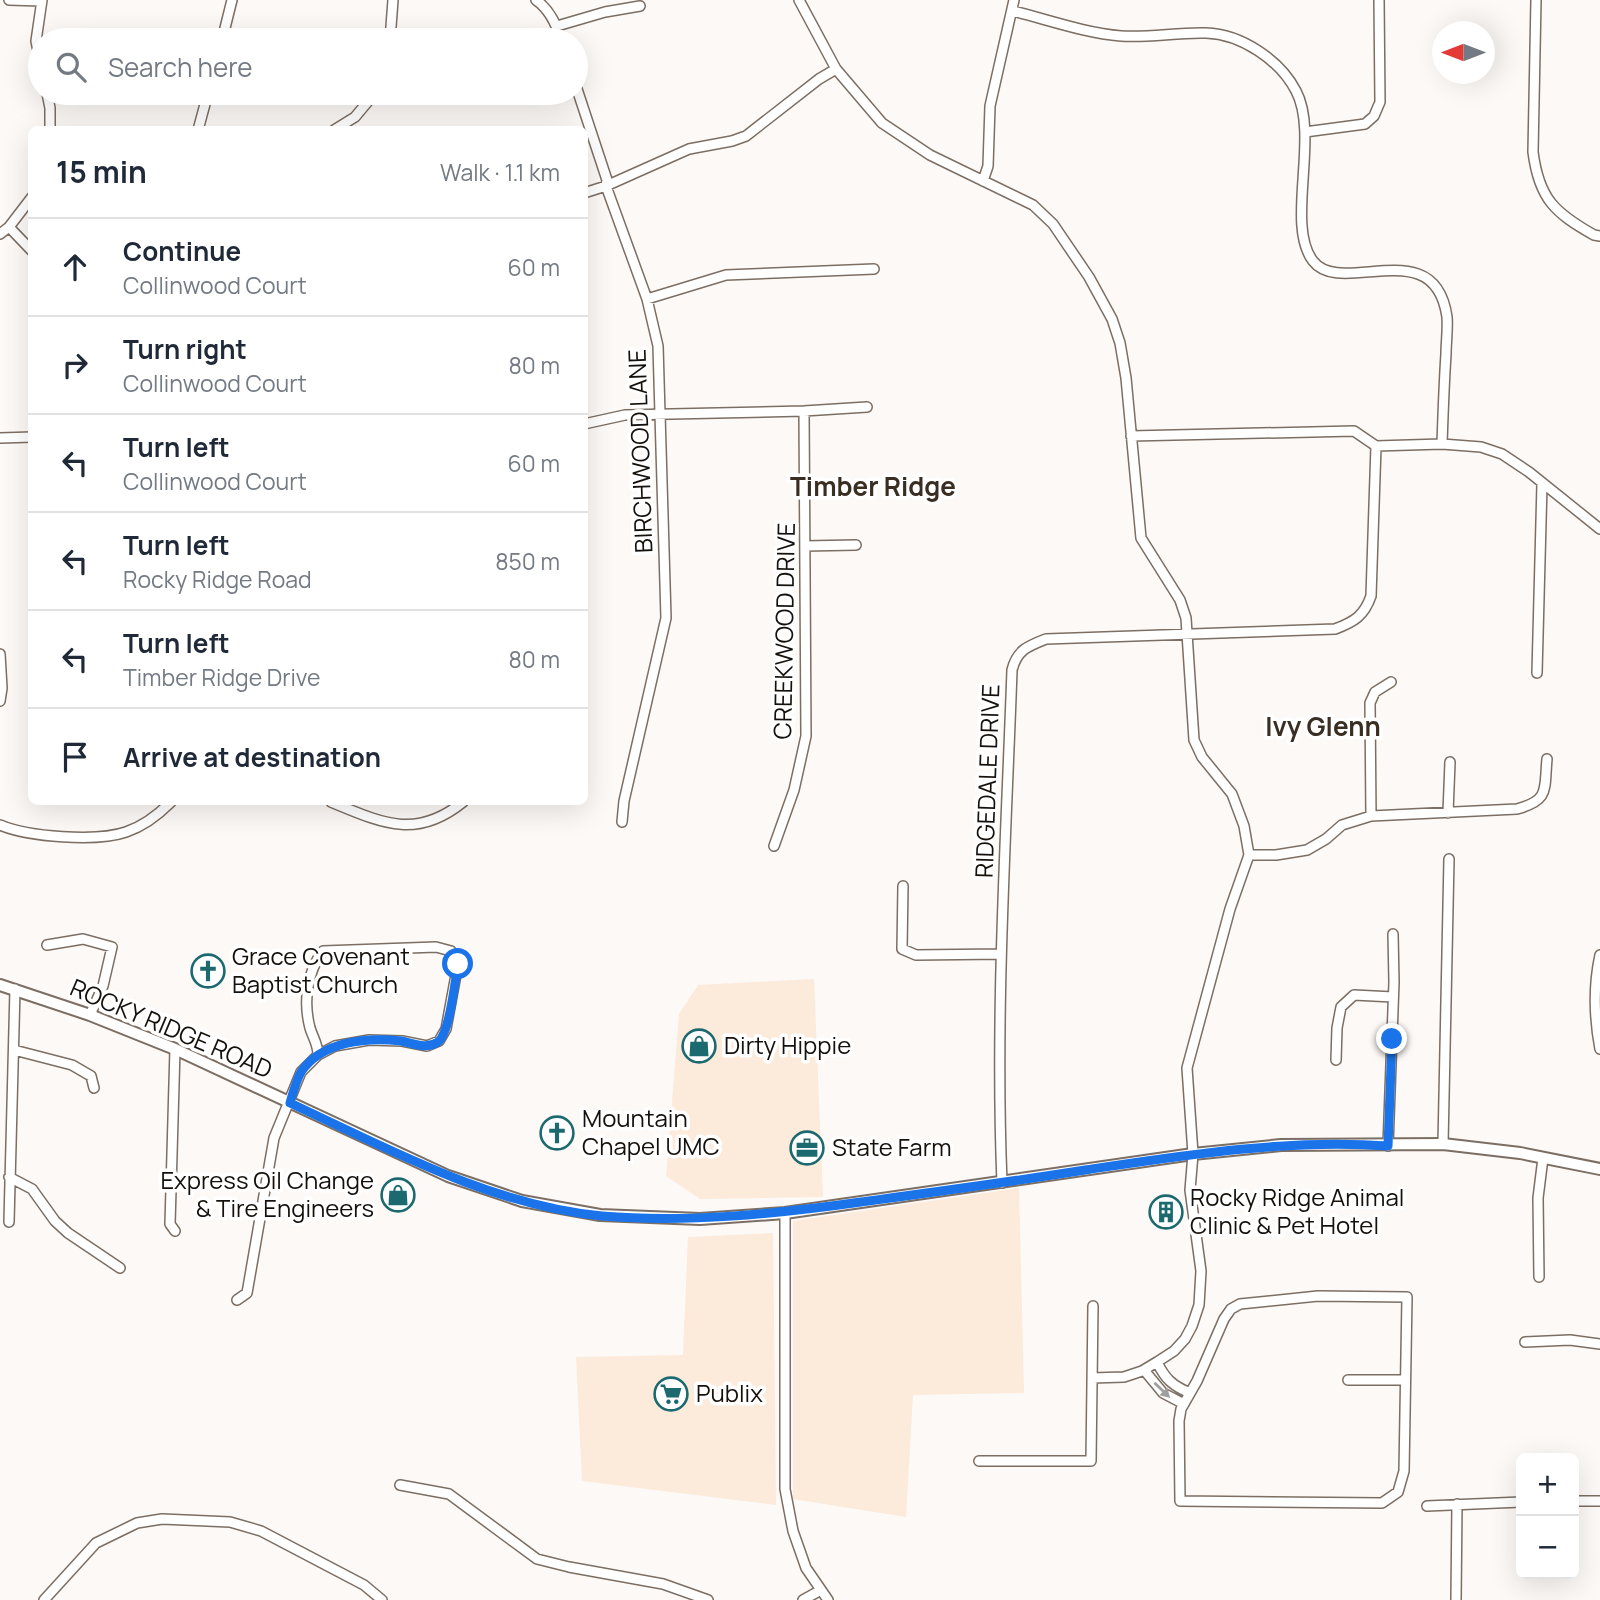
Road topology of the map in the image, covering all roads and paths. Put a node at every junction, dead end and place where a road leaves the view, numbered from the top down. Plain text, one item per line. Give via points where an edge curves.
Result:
1 (9, 0) edge
2 (42, 0) edge
3 (232, 0) edge
4 (393, 0) edge
5 (536, 0) edge
6 (799, 0) edge
7 (1014, 0) edge
8 (1380, 0) edge
9 (1536, 0) edge
10 (640, 6) dead end
11 (1013, 11) junction
12 (557, 26) joint
13 (38, 28) edge
14 (225, 28) edge
15 (391, 28) edge
16 (836, 69) junction
17 (49, 105) edge
18 (205, 105) edge
19 (365, 105) edge
20 (582, 105) edge
21 (50, 126) edge
22 (199, 126) edge
23 (340, 126) edge
24 (1304, 132) junction
25 (984, 181) junction
26 (607, 186) junction
27 (588, 192) edge
28 (28, 202) edge
29 (9, 227) junction
30 (0, 234) edge
31 (1600, 236) edge
32 (28, 247) edge
33 (874, 269) dead end
34 (647, 299) junction
35 (867, 407) dead end
36 (804, 411) junction
37 (659, 414) junction
38 (588, 423) edge
39 (1131, 436) junction
40 (28, 437) edge
41 (0, 438) edge
42 (1442, 444) junction
43 (1376, 446) junction
44 (1542, 484) junction
45 (1600, 529) edge
46 (856, 545) dead end
47 (805, 546) junction
48 (1187, 635) junction
49 (0, 654) edge
50 (1537, 673) dead end
51 (1391, 682) dead end
52 (0, 701) edge
53 (1547, 759) dead end
54 (1450, 762) dead end
55 (168, 805) edge
56 (338, 805) edge
57 (459, 805) edge
58 (1448, 813) junction
59 (1371, 816) junction
60 (622, 822) dead end
61 (0, 825) edge
62 (774, 846) dead end
63 (1249, 855) junction
64 (1449, 859) dead end
65 (903, 886) dead end
66 (1393, 934) dead end
67 (47, 945) dead end
68 (1001, 954) junction
69 (1600, 955) edge
70 (0, 985) edge
71 (15, 989) junction
72 (1393, 997) junction
73 (90, 1015) junction
74 (175, 1049) junction
75 (1600, 1049) edge
76 (15, 1050) junction
77 (318, 1055) junction
78 (1336, 1060) dead end
79 (94, 1088) dead end
80 (290, 1103) junction
81 (1443, 1144) junction
82 (1388, 1146) junction
83 (1193, 1154) junction
84 (1543, 1158) junction
85 (1600, 1169) edge
86 (9, 1177) junction
87 (1002, 1183) junction
88 (785, 1213) junction
89 (9, 1222) dead end
90 (174, 1231) dead end
91 (120, 1268) dead end
92 (1539, 1277) dead end
93 (237, 1300) dead end
94 (1093, 1306) dead end
95 (1525, 1342) dead end
96 (1600, 1344) edge
97 (1157, 1362) junction
98 (1144, 1370) junction
99 (1092, 1378) junction
100 (1348, 1380) dead end
101 (1405, 1380) junction
102 (1191, 1393) junction
103 (1184, 1404) junction
104 (979, 1461) dead end
105 (400, 1485) dead end
106 (1579, 1501) edge
107 (1600, 1501) edge
108 (1516, 1503) edge
109 (1457, 1504) junction
110 (1427, 1506) dead end
111 (821, 1590) junction
112 (44, 1600) edge
113 (382, 1600) edge
114 (708, 1600) edge
115 (803, 1600) edge
116 (828, 1600) edge
117 (1456, 1600) edge

1 - 2 street
2 - 13 street
3 - 14 street
4 - 15 street
5 - 12 street
6 - 16 street
7 - 11 street
8 - 24 street via 1380,102 1374,117 1365,124
9 - 31 street via 1536,172 1546,197 1563,217
10 - 12 street
11 - 24 street via 1122,36 1209,33 1241,42 1268,58 1293,84 1302,102
11 - 25 street via 990,107
16 - 25 street via 881,123 930,155
16 - 26 street via 746,136 689,149
17 - 21 street
18 - 22 street
19 - 23 street
20 - 26 street, BIRCHWOOD LANE
24 - 42 street via 1302,230 1307,254 1317,266 1330,272 1408,270 1426,278 1439,292 1447,317
25 - 39 street via 1033,205 1053,224 1089,277 1120,343
26 - 27 street
26 - 34 street, BIRCHWOOD LANE
28 - 29 street
29 - 30 street
29 - 32 street
33 - 34 street via 726,275
34 - 37 street, BIRCHWOOD LANE via 658,346
35 - 36 street
36 - 37 street
36 - 47 street, CREEKWOOD DRIVE
37 - 38 street
37 - 60 street, BIRCHWOOD LANE via 666,618
39 - 43 street via 1354,431
39 - 48 street via 1141,538 1180,600
40 - 41 street
42 - 43 street
42 - 44 street via 1502,454
43 - 48 street, RIDGEDALE DRIVE via 1371,596 1365,611 1352,623 1335,629
44 - 45 street
44 - 50 street
46 - 47 street
47 - 62 street, CREEKWOOD DRIVE via 806,736 794,790
48 - 63 street via 1194,740 1233,794
48 - 68 street, RIDGEDALE DRIVE via 1046,639 1025,647 1015,659
49 - 52 street
51 - 59 street via 1375,692 1370,703
53 - 58 street via 1543,796 1534,804
54 - 58 street
55 - 61 street via 154,818 124,833 100,836 39,836
56 - 57 street via 401,825 426,824
58 - 59 street
59 - 63 street via 1342,825 1307,850
63 - 83 street via 1187,1068
64 - 81 street
65 - 68 street via 902,949 916,955
66 - 72 street
67 - 73 street via 83,939 112,947
68 - 87 street, RIDGEDALE DRIVE
69 - 75 street via 1594,981
70 - 71 main road, ROCKY RIDGE ROAD
71 - 73 main road, ROCKY RIDGE ROAD
71 - 76 street
72 - 78 street via 1354,995 1341,1007
72 - 82 street
73 - 74 main road, ROCKY RIDGE ROAD
74 - 80 main road, ROCKY RIDGE ROAD
74 - 90 street via 170,1224
76 - 79 street via 72,1065 92,1076
76 - 86 street
77 - 77 street via 335,1046 369,1040 427,1046 439,1041 446,1029 458,964 450,951 436,947 323,951 314,963 306,994
77 - 80 street via 301,1072
80 - 88 main road, ROCKY RIDGE ROAD via 432,1169 522,1201 600,1216 700,1219
80 - 93 street via 274,1138 247,1293
81 - 82 main road, ROCKY RIDGE ROAD
81 - 84 main road, ROCKY RIDGE ROAD
82 - 83 main road, ROCKY RIDGE ROAD via 1281,1145
83 - 87 main road, ROCKY RIDGE ROAD
83 - 97 street via 1190,1190 1201,1271 1199,1306 1185,1339
84 - 85 main road, ROCKY RIDGE ROAD
84 - 92 street via 1538,1198
86 - 89 street
86 - 91 street via 32,1189 68,1233
87 - 88 main road, ROCKY RIDGE ROAD
88 - 111 street via 785,1489 806,1569
94 - 99 street
95 - 96 street
97 - 98 street
97 - 102 street via 1176,1388
98 - 99 street via 1124,1377
98 -> 103 street via 1163,1393
99 - 104 street via 1091,1461
100 - 101 street
101 - 102 street via 1407,1297 1318,1296 1240,1304 1231,1309
101 - 103 street via 1404,1471 1398,1492 1382,1503 1180,1501 1179,1421
102 - 103 street
105 - 114 street via 449,1494 537,1559 663,1584
106 - 107 street
108 - 109 street
109 - 110 street
109 - 117 street
111 - 115 street
111 - 116 street
112 - 113 street via 96,1543 137,1522 162,1520 230,1522 261,1531 365,1585

